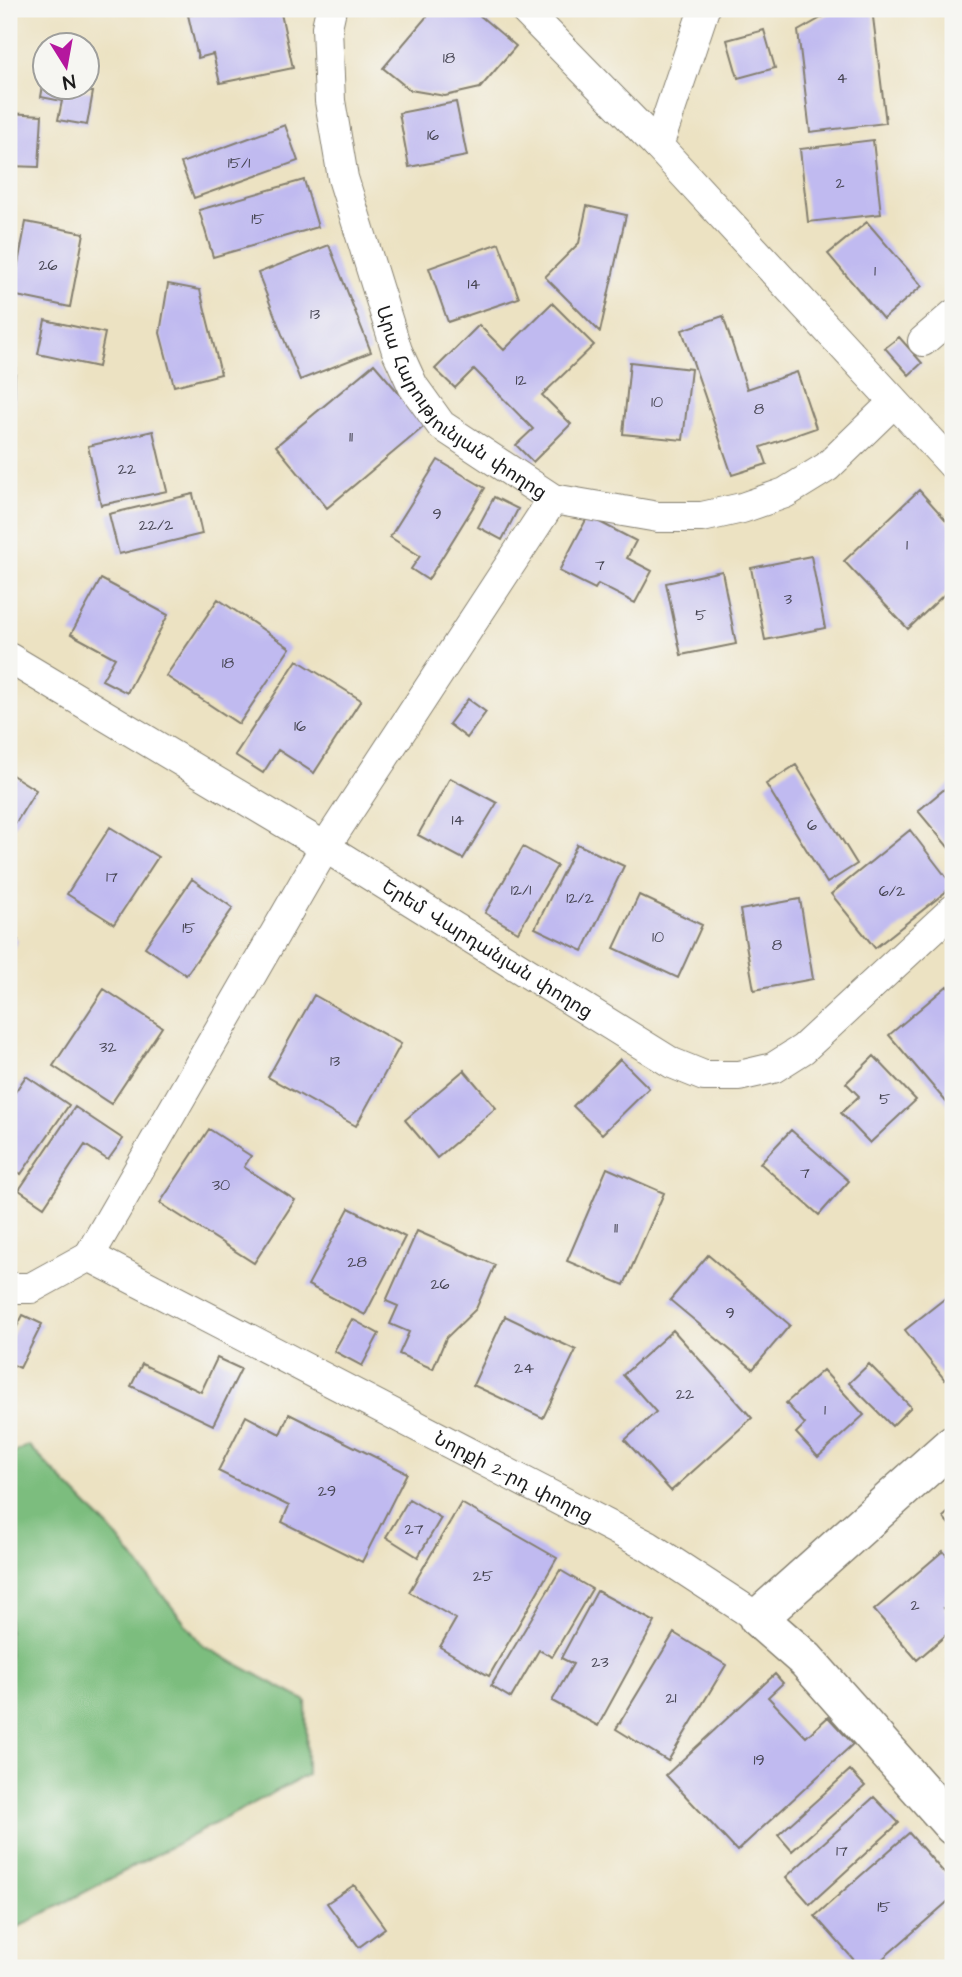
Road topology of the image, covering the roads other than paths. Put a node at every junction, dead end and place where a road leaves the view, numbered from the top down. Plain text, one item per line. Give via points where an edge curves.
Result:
1 (331, 9) edge
2 (524, 9) edge
3 (704, 9) edge
4 (658, 146) junction
5 (953, 315) edge
6 (923, 341) dead end
7 (894, 402) junction
8 (953, 465) edge
9 (553, 499) junction
10 (9, 658) edge
11 (325, 847) junction
12 (953, 910) edge
13 (89, 1256) junction
14 (9, 1288) edge
15 (953, 1444) edge
16 (758, 1618) junction
17 (953, 1826) edge

1 - 9 street, Արա Հարությունյան փողոց via 327,27 330,101 343,178 397,351 413,386 441,425
2 - 4 street
3 - 4 street
4 - 7 street
5 - 6 street
7 - 8 street
7 - 9 street, Արա Հարությունյան փողոց via 827,467 785,493 742,509 702,517 658,517
9 - 11 street
10 - 11 street, Երեմ Վարդանյան փողոց
11 - 12 street, Երեմ Վարդանյան փողոց via 671,1063 704,1076 739,1076 773,1068 803,1049
11 - 13 street
13 - 14 street via 31,1288
13 - 16 street, Նորքի 2-րդ փողոց via 648,1546
15 - 16 street
16 - 17 street, Նորքի 2-րդ փողոց via 806,1660

